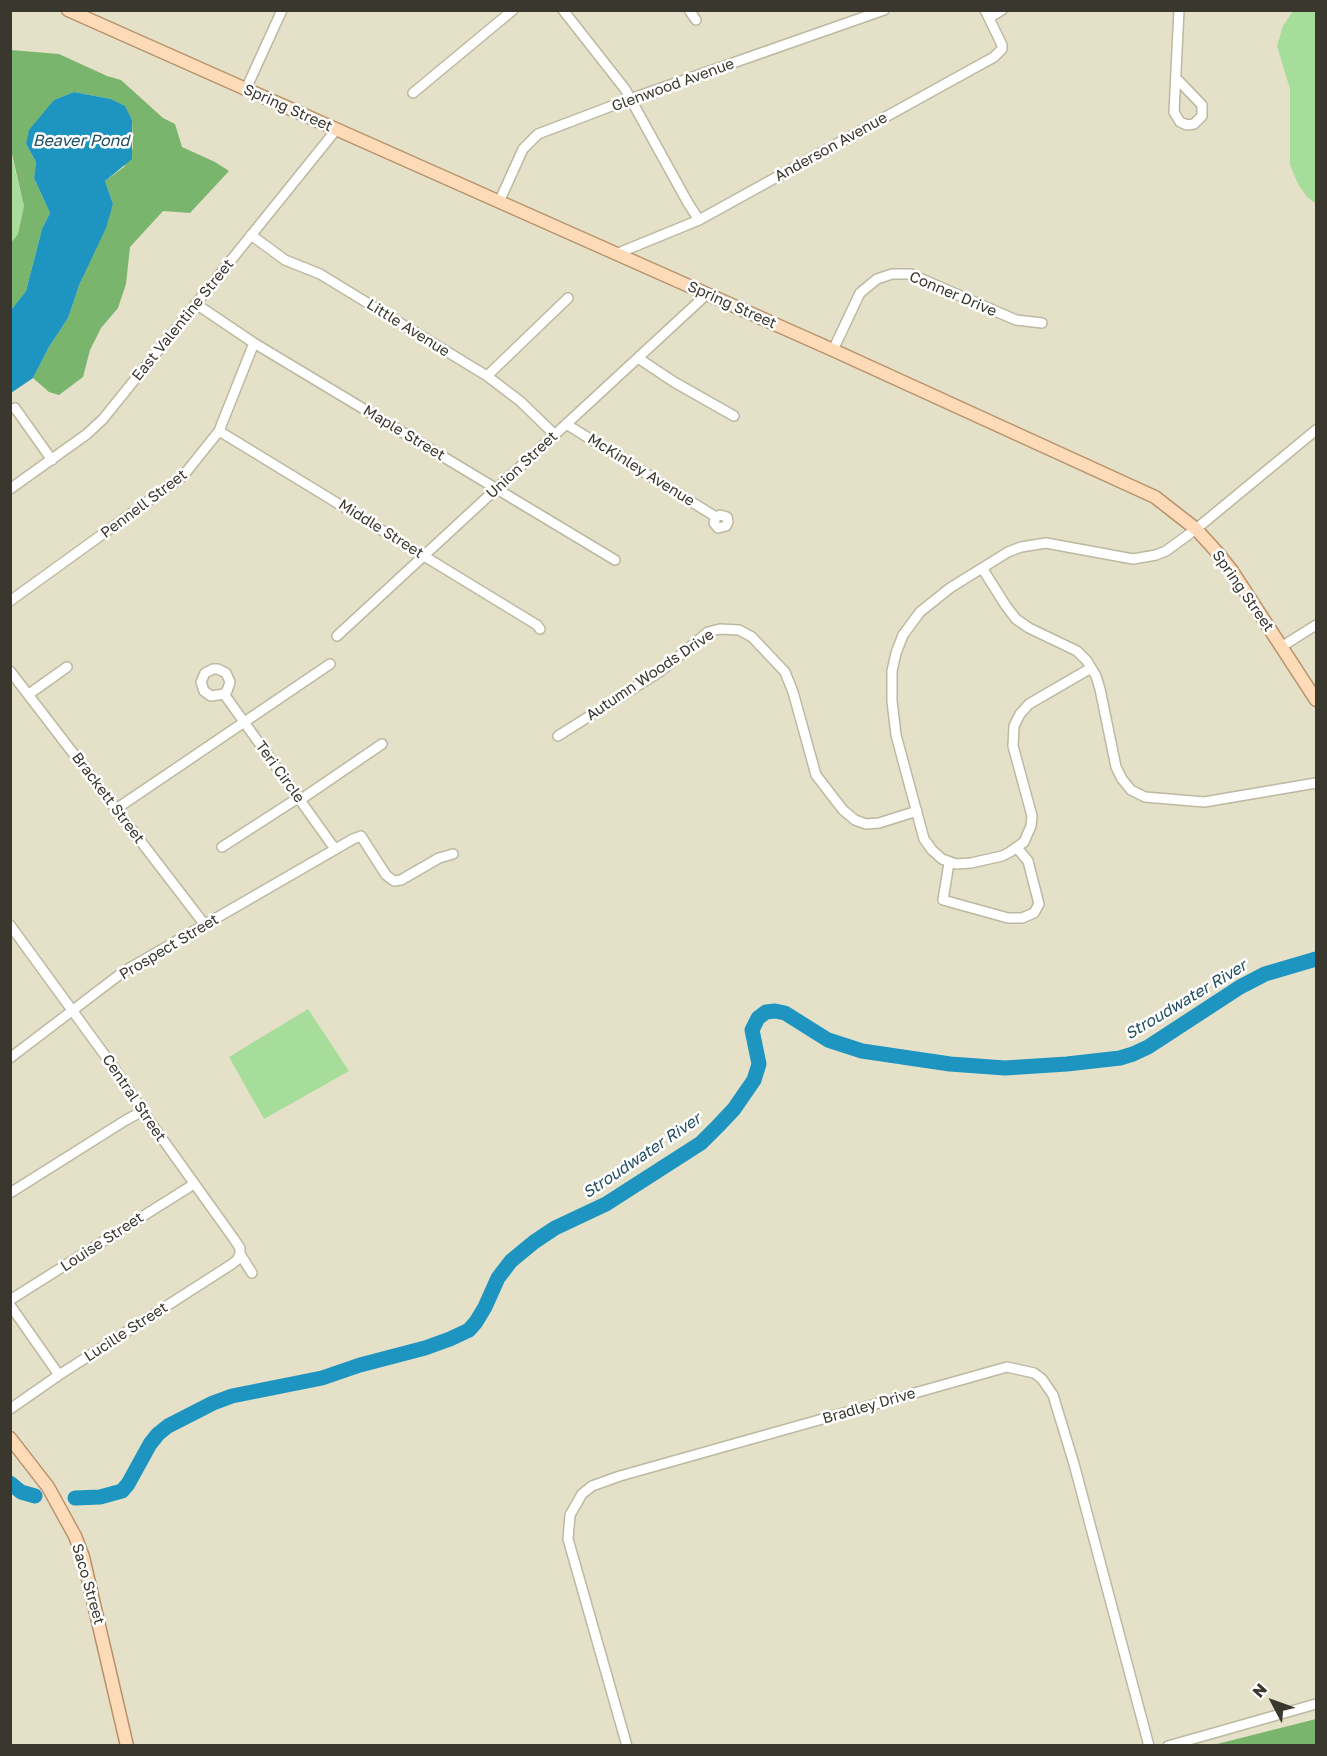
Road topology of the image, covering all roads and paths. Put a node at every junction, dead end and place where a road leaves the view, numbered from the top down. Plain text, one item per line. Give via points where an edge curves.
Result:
1 (68, 10) edge
2 (282, 10) edge
3 (513, 10) edge
4 (562, 10) edge
5 (690, 10) edge
6 (884, 10) edge
7 (1002, 10) edge
8 (1179, 10) edge
9 (987, 14) edge
10 (696, 20) dead end
11 (1176, 78) junction
12 (246, 89) junction
13 (413, 93) dead end
14 (630, 99) junction
15 (336, 130) junction
16 (499, 202) junction
17 (699, 220) junction
18 (251, 235) junction
19 (616, 254) junction
20 (707, 294) junction
21 (568, 298) dead end
22 (196, 304) junction
23 (1042, 323) dead end
24 (254, 343) junction
25 (833, 350) junction
26 (638, 358) junction
27 (487, 376) junction
28 (15, 408) dead end
29 (734, 416) dead end
30 (566, 424) junction
31 (1317, 430) edge
32 (219, 431) junction
33 (555, 435) junction
34 (52, 460) junction
35 (497, 488) junction
36 (10, 489) edge
37 (716, 517) dead end
38 (1196, 529) junction
39 (424, 556) junction
40 (615, 560) dead end
41 (982, 568) junction
42 (10, 601) edge
43 (1317, 625) edge
44 (540, 629) dead end
45 (337, 636) dead end
46 (1281, 647) junction
47 (330, 664) dead end
48 (67, 667) dead end
49 (1091, 668) junction
50 (10, 670) edge
51 (29, 694) junction
52 (224, 694) dead end
53 (1317, 700) edge
54 (245, 723) junction
55 (558, 736) dead end
56 (382, 744) dead end
57 (1317, 783) edge
58 (299, 799) junction
59 (116, 809) junction
60 (917, 811) junction
61 (222, 847) dead end
62 (1017, 848) junction
63 (335, 849) junction
64 (453, 854) dead end
65 (949, 863) junction
66 (10, 925) edge
67 (205, 925) junction
68 (73, 1011) junction
69 (10, 1058) edge
70 (143, 1111) junction
71 (194, 1184) junction
72 (10, 1193) edge
73 (240, 1254) junction
74 (252, 1273) dead end
75 (10, 1300) edge
76 (10, 1305) edge
77 (59, 1375) junction
78 (10, 1409) edge
79 (10, 1438) edge
80 (1317, 1704) edge
81 (127, 1746) edge
82 (627, 1746) edge
83 (1149, 1746) edge
84 (1168, 1746) edge

1 - 12 main road, Spring Street
2 - 12 street
3 - 13 street
4 - 14 street
5 - 10 street
6 - 14 street, Glenwood Avenue
7 - 9 street
8 - 11 street
9 - 17 street, Anderson Avenue via 1002,45 994,57
11 - 11 street via 1202,105 1202,116 1194,124 1182,124 1176,117
12 - 15 main road, Spring Street
14 - 16 street, Glenwood Avenue via 538,134 523,149
14 - 17 street
15 - 16 main road, Spring Street
15 - 18 street, East Valentine Street
16 - 19 main road, Spring Street
17 - 19 street, Anderson Avenue
18 - 22 street, East Valentine Street
18 - 27 street, Little Avenue via 285,260 320,274
19 - 20 main road, Spring Street
20 - 25 main road, Spring Street
20 - 26 street, Union Street
21 - 27 street
22 - 24 street, Maple Street
22 - 34 street, East Valentine Street via 103,419
23 - 25 street, Conner Drive via 1016,320 910,274 892,274 877,279 860,293
24 - 32 street, Pennell Street
24 - 35 street, Maple Street
25 - 38 main road, Spring Street via 1130,484 1155,497
26 - 29 street
26 - 30 street, Union Street
27 - 33 street, Little Avenue
28 - 34 street
30 - 33 street, Union Street
30 - 37 street, McKinley Avenue
31 - 38 street
32 - 39 street, Middle Street
32 - 42 street, Pennell Street via 172,486
33 - 35 street, Union Street
34 - 36 street, East Valentine Street
35 - 39 street, Union Street
35 - 40 street, Maple Street
38 - 41 street via 1166,551 1144,558 1110,556 1046,543 1021,547
38 - 46 main road, Spring Street via 1232,571
39 - 44 street, Middle Street
39 - 45 street, Union Street
41 - 49 street via 1016,619 1077,651
41 - 60 street via 920,612 903,635 894,662 891,691 896,735
43 - 46 street
46 - 53 main road, Spring Street
47 - 54 street
48 - 51 street
49 - 57 street via 1100,689 1116,767 1126,785 1138,794 1204,802
49 - 62 street via 1035,700 1016,720 1013,746 1032,816 1027,837
50 - 51 street, Brackett Street
51 - 59 street, Brackett Street
52 - 54 street, Teri Circle
54 - 58 street, Teri Circle
54 - 59 street
55 - 60 street, Autumn Woods Drive via 661,671 708,632 739,630 752,637 785,672 816,775 843,810 866,824
56 - 58 street
58 - 61 street
58 - 63 street, Teri Circle
59 - 67 street, Brackett Street
60 - 65 street via 927,845
62 - 65 street via 971,863
62 - 65 street via 1028,861 1039,904 1034,913 1022,918 1008,918 942,900
63 - 64 street, Prospect Street via 361,836 394,881
63 - 67 street, Prospect Street
66 - 68 street, Central Street
67 - 68 street, Prospect Street via 123,972
68 - 69 street, Prospect Street
68 - 70 street, Central Street
70 - 71 street, Central Street
70 - 72 street
71 - 73 street, Central Street via 240,1248
71 - 75 street, Louise Street
73 - 74 street, Central Street
73 - 77 street, Lucille Street via 232,1264
76 - 77 street
77 - 78 street, Lucille Street
79 - 81 main road, Saco Street via 48,1487 83,1557
80 - 84 street
82 - 83 street, Bradley Drive via 568,1539 570,1515 582,1494 592,1486 626,1475 1007,1367 1034,1373 1053,1395

